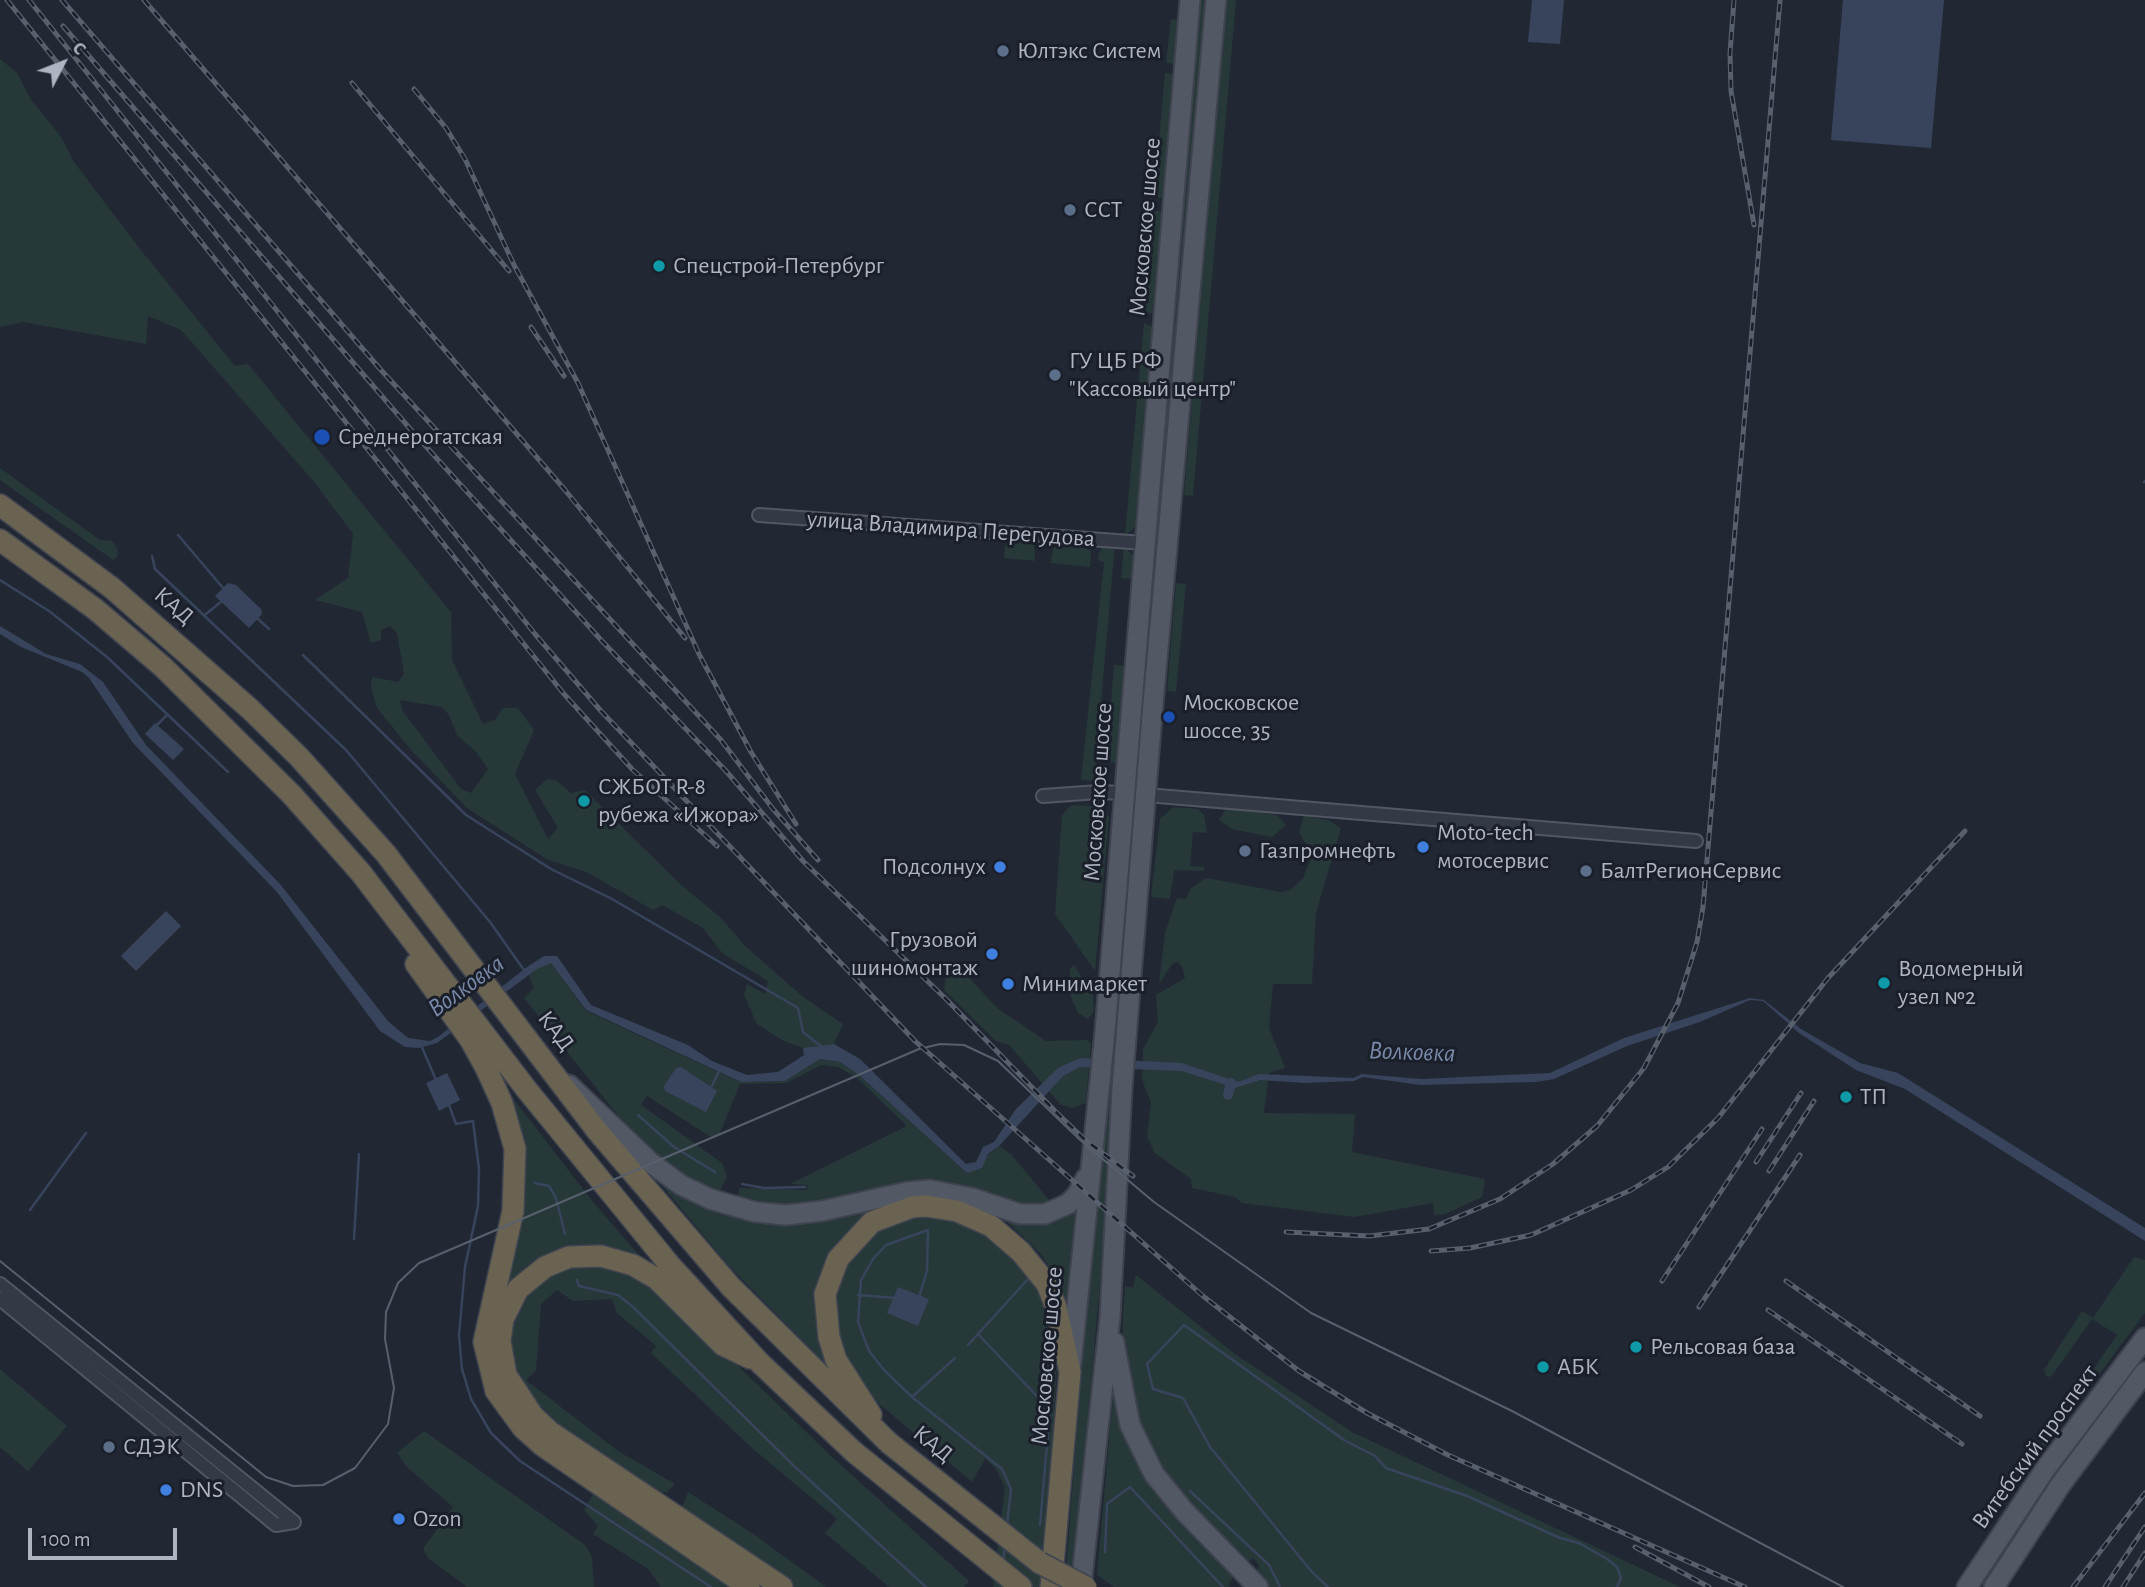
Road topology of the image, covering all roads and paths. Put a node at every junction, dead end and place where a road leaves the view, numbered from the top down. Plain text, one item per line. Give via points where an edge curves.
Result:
1 (1190, 0) edge
2 (1216, 0) edge
3 (0, 505) edge
4 (759, 515) dead end
5 (0, 540) edge
6 (1144, 544) junction
7 (1124, 793) junction
8 (1146, 795) junction
9 (1043, 796) dead end
10 (1696, 841) dead end
11 (476, 1034) junction
12 (554, 1072) junction
13 (1090, 1168) junction
14 (0, 1284) edge
15 (0, 1299) edge
16 (1110, 1317) junction
17 (2145, 1338) edge
18 (760, 1363) junction
19 (2145, 1372) edge
20 (1070, 1373) junction
21 (889, 1443) junction
22 (1040, 1563) junction
23 (749, 1587) edge
24 (782, 1587) edge
25 (1021, 1587) edge
26 (1051, 1587) edge
27 (1072, 1587) edge
28 (1081, 1587) edge
29 (1086, 1587) edge
30 (1258, 1587) edge
31 (1967, 1587) edge
32 (1994, 1587) edge

1 - 6 main road, Московское шоссе
2 - 8 main road, Московское шоссе
3 - 12 highway, КАД via 113,588 250,709 370,835
4 - 6 street, улица Владимира Перегудова
5 - 11 highway via 95,609 172,676 292,794 387,906 395,935
6 - 7 main road, Московское шоссе
7 - 8 main road
7 - 9 street
7 - 13 main road, Московское шоссе
8 - 10 street
8 - 16 main road, Московское шоссе via 1122,1088
11 - 18 highway via 626,1214
11 - 23 highway via 515,1149 513,1211 484,1342 496,1391 542,1445
12 - 13 main road via 651,1163 681,1185 755,1212 822,1212 930,1191 972,1198 1020,1214 1045,1214 1077,1195
12 - 21 highway, КАД via 642,1185 731,1287
13 - 20 main road, Московское шоссе
14 - 15 street via 294,1522 276,1525
16 - 28 main road, Московское шоссе
16 - 30 main road via 1125,1403 1154,1474
17 - 31 main road, Витебский проспект via 2046,1468
18 - 24 highway via 723,1345 657,1279 633,1265 601,1256 583,1255 545,1267 518,1289 503,1319 500,1341 506,1375 533,1416 550,1432
18 - 25 highway via 854,1452
19 - 32 main road, Витебский проспект via 2061,1484
20 - 21 highway via 1056,1307 1046,1284 1021,1252 990,1226 957,1211 926,1206 898,1211 872,1223 845,1247 825,1294 825,1319 836,1360
20 - 26 highway, Московское шоссе
21 - 22 highway, КАД
22 - 27 highway, КАД, bridge
22 - 29 highway, bridge

